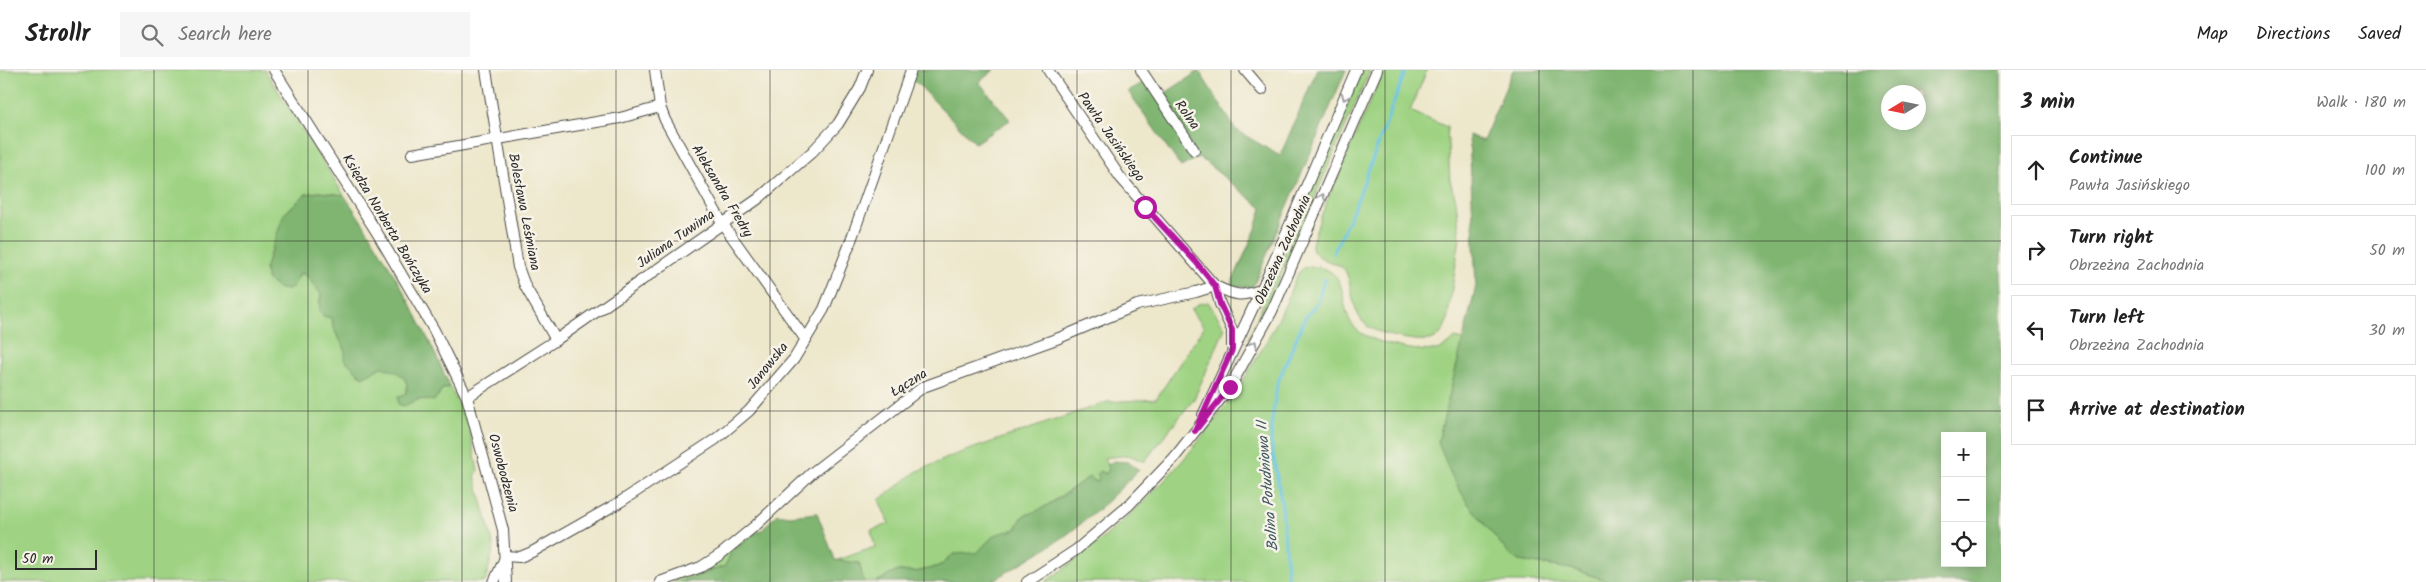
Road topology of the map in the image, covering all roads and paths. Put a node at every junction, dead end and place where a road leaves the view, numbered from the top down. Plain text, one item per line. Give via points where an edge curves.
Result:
1 (274, 70) edge
2 (486, 70) edge
3 (655, 70) edge
4 (867, 70) edge
5 (911, 70) edge
6 (1048, 70) edge
7 (1141, 70) edge
8 (1245, 70) edge
9 (1356, 70) edge
10 (1377, 70) edge
11 (1262, 90) dead end
12 (660, 107) junction
13 (496, 141) junction
14 (1194, 150) dead end
15 (412, 154) dead end
16 (722, 223) junction
17 (1215, 286) junction
18 (1262, 289) junction
19 (556, 340) junction
20 (806, 340) junction
21 (1232, 350) junction
22 (467, 398) junction
23 (1195, 431) junction
24 (505, 556) junction
25 (666, 580) edge
26 (494, 582) edge
27 (506, 582) edge
28 (1027, 582) edge

1 - 22 street, Księdza Norberta Bończyka via 381,239 434,330
2 - 13 street, Bolesława Leśmiana
3 - 12 street, Aleksandra Fredry
4 - 16 street, Juliana Tuwima via 847,110 812,152 758,199
5 - 20 street, Janowska via 849,246 824,309
6 - 17 street, Pawła Jasińskiego via 1120,177
7 - 14 street, Rolna
8 - 11 street
9 -> 18 street, Obrzeżna Zachodnia
23 -> 10 street, Obrzeżna Zachodnia via 1230,387 1263,328
12 - 13 street, Bolesława Leśmiana via 620,118
12 - 16 street, Aleksandra Fredry
13 - 15 street, Bolesława Leśmiana
13 - 19 street, Bolesława Leśmiana via 518,267 525,286
16 - 19 street, Juliana Tuwima
16 - 20 street, Aleksandra Fredry
17 - 18 street via 1232,294 1247,295
17 - 21 street, Pawła Jasińskiego via 1232,330
17 - 25 street, Łączna via 1137,305 923,387 813,472 735,544 700,567
18 - 21 street, Obrzeżna Zachodnia
19 - 22 street, Juliana Tuwima
20 - 24 street, Janowska via 794,359 749,411 716,439 620,502 532,552 520,557
21 - 23 street, Obrzeżna Zachodnia
22 - 24 street, Oswobodzenia via 503,530
23 - 28 street, Obrzeżna Zachodnia via 1168,465 1128,506 1076,550
24 - 26 street, Oswobodzenia
24 - 27 street, Oswobodzenia

